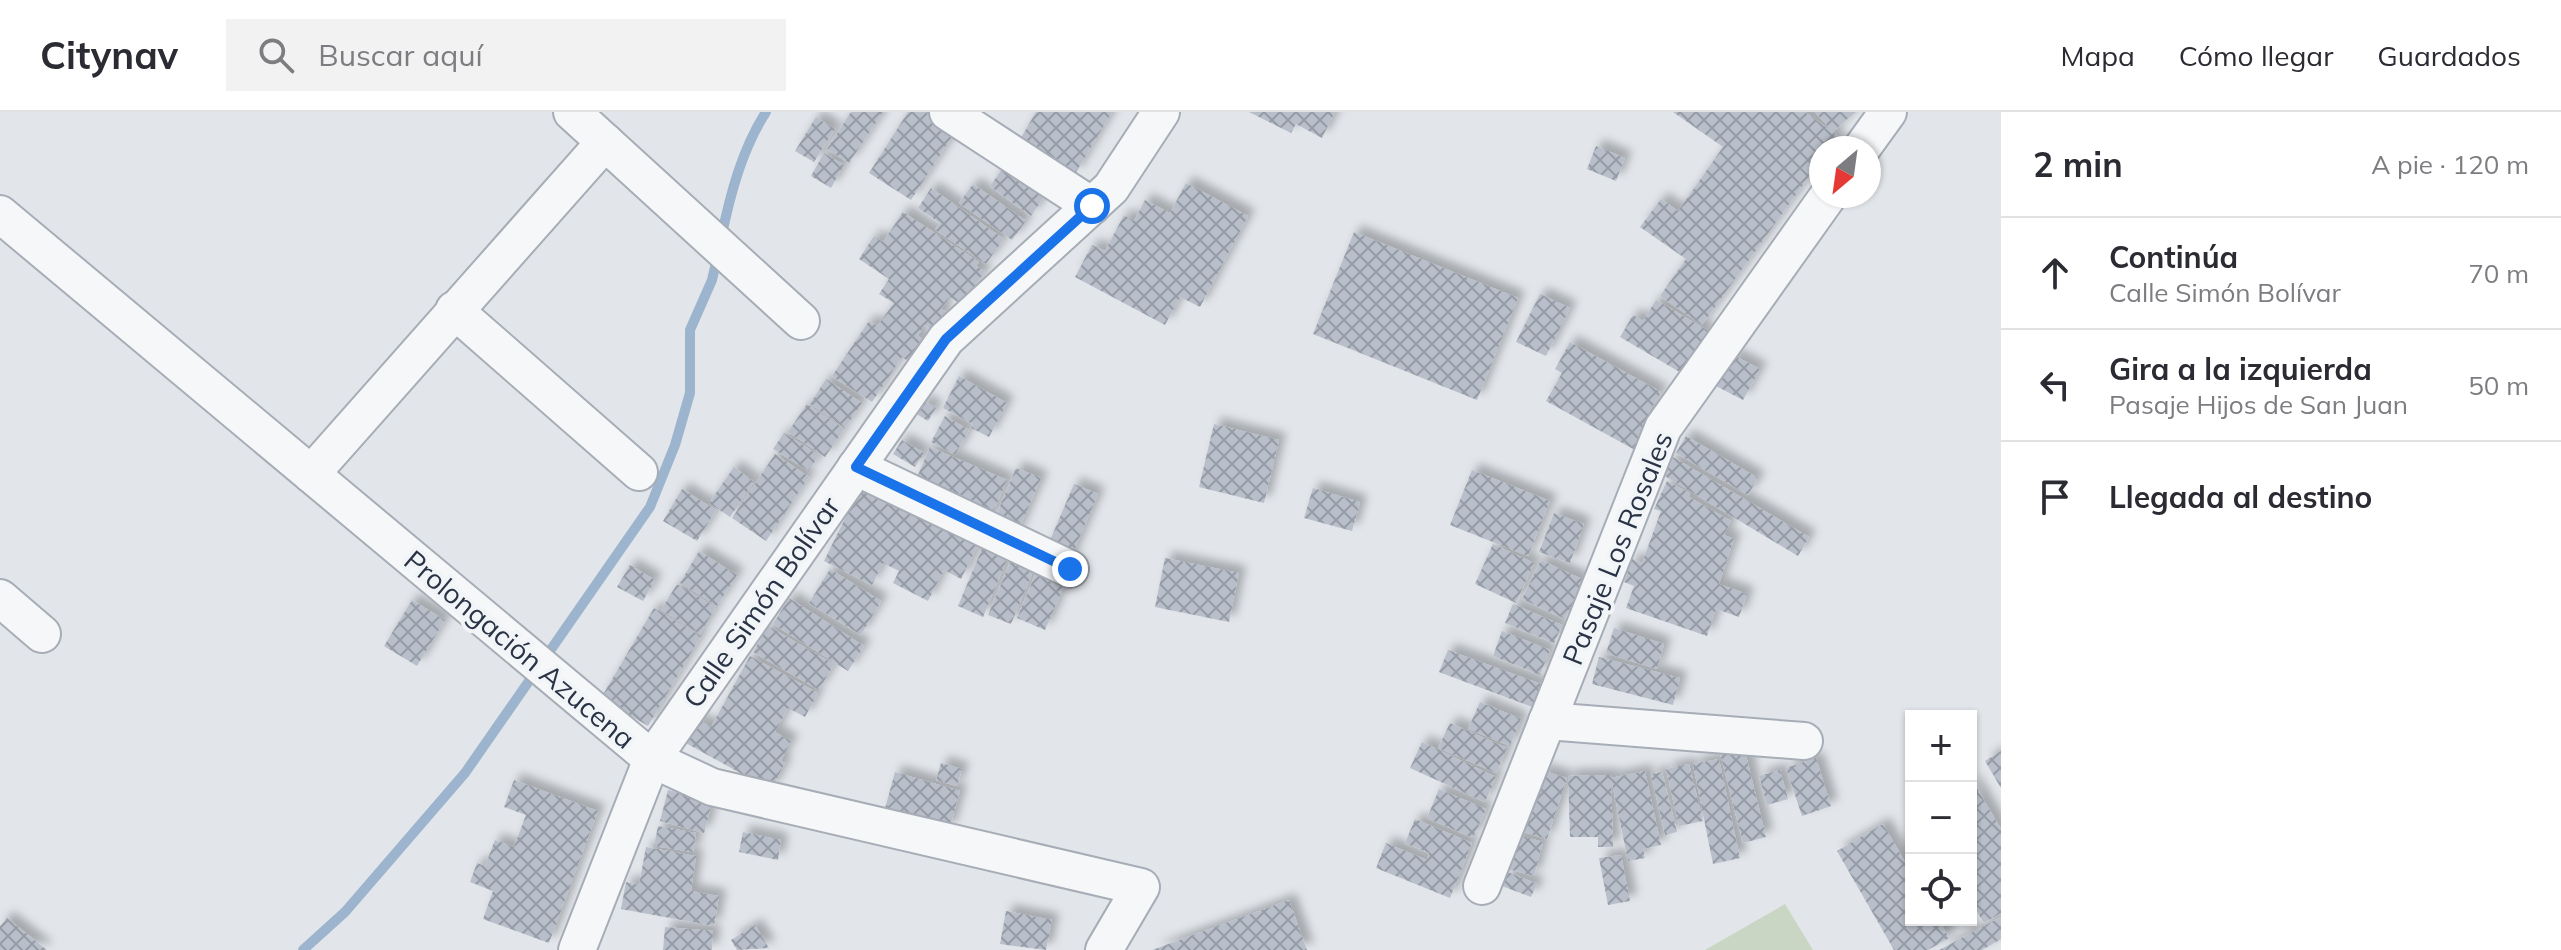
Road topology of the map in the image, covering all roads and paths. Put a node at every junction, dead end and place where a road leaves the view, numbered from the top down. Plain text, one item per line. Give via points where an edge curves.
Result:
1 (572, 112) edge
2 (948, 112) edge
3 (1161, 112) edge
4 (1888, 112) edge
5 (1871, 136) edge
6 (605, 142) junction
7 (1092, 206) junction
8 (1819, 208) edge
9 (0, 214) edge
10 (454, 310) junction
11 (801, 321) dead end
12 (856, 467) junction
13 (639, 472) dead end
14 (311, 474) junction
15 (1070, 569) dead end
16 (0, 598) edge
17 (42, 634) dead end
18 (1547, 721) junction
19 (1804, 741) dead end
20 (652, 759) junction
21 (1482, 886) dead end
22 (577, 950) edge
23 (1104, 950) edge

1 - 6 street
2 - 7 street
3 - 7 street, Calle Simón Bolívar via 1111,188
4 - 5 street
6 - 10 street
6 - 11 street
7 - 12 street, Calle Simón Bolívar via 946,339
8 - 18 street, Pasaje Los Rosales via 1663,428
9 - 14 street, Prolongación Azucena
10 - 13 street
10 - 14 street
12 - 15 street
12 - 20 street, Calle Simón Bolívar
14 - 20 street, Prolongación Azucena
16 - 17 street
18 - 19 street
18 - 21 street, Pasaje Los Rosales
20 - 22 street, Calle Simón Bolívar
20 - 23 street, Prolongación Azucena via 712,787 1141,887

